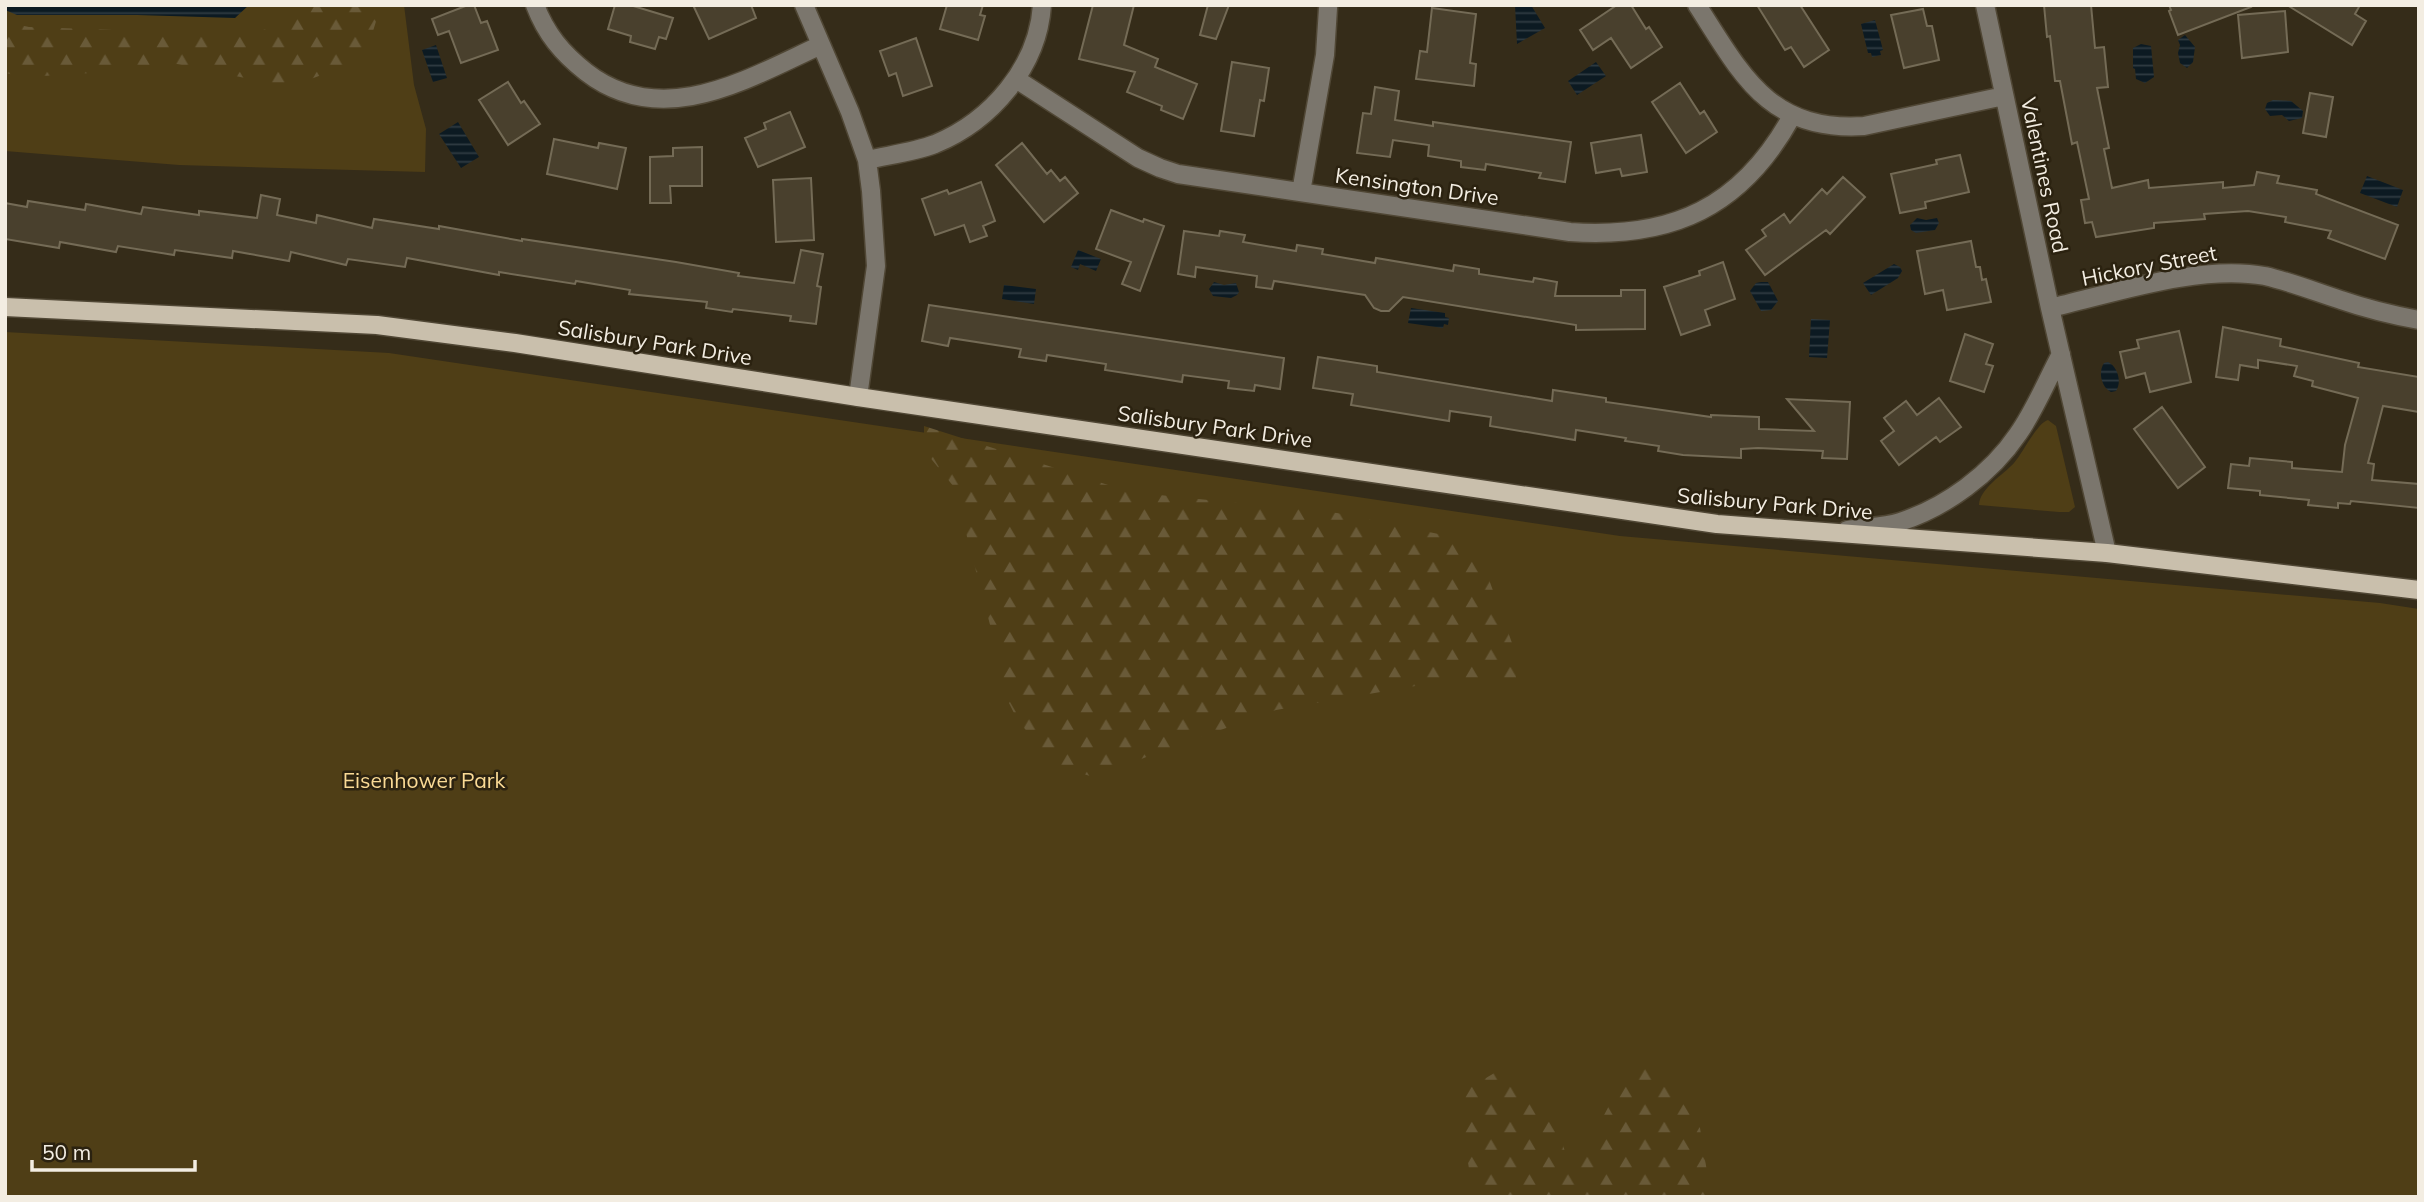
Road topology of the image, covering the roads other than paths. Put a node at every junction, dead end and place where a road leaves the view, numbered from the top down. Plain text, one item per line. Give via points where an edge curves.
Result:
1 (534, 5) edge
2 (804, 5) edge
3 (1042, 5) edge
4 (1697, 5) edge
5 (1984, 5) edge
6 (1328, 8) dead end
7 (821, 45) junction
8 (1016, 79) junction
9 (2004, 96) junction
10 (1792, 116) junction
11 (867, 160) junction
12 (1301, 192) junction
13 (5, 307) edge
14 (2050, 308) junction
15 (2419, 320) edge
16 (2061, 354) junction
17 (858, 397) junction
18 (1831, 532) junction
19 (2107, 553) junction
20 (2419, 590) edge

1 - 7 street via 559,50 576,65 599,82 652,100 718,90
2 - 7 street
3 - 8 street via 1036,34
4 - 10 street via 1751,84
5 - 9 street, Valentines Road
6 - 12 street via 1324,65
7 - 11 street
8 - 11 street via 982,116 938,142
8 - 12 street, Kensington Drive via 1149,164 1197,177
9 - 10 street via 1864,126 1821,124
9 - 14 street, Valentines Road
10 - 12 street, Kensington Drive via 1766,157 1729,194 1684,218 1645,230 1570,232
11 - 17 street via 876,266
13 - 17 main road, Salisbury Park Drive via 377,325
14 - 15 street, Hickory Street via 2182,278 2229,273 2278,279 2374,311
14 - 16 street, Valentines Road
16 - 18 street via 2019,432 1982,475 1936,508 1898,523
16 - 19 street, Valentines Road
17 - 18 main road, Salisbury Park Drive via 1717,523
18 - 19 main road, Salisbury Park Drive
19 - 20 main road, Salisbury Park Drive

